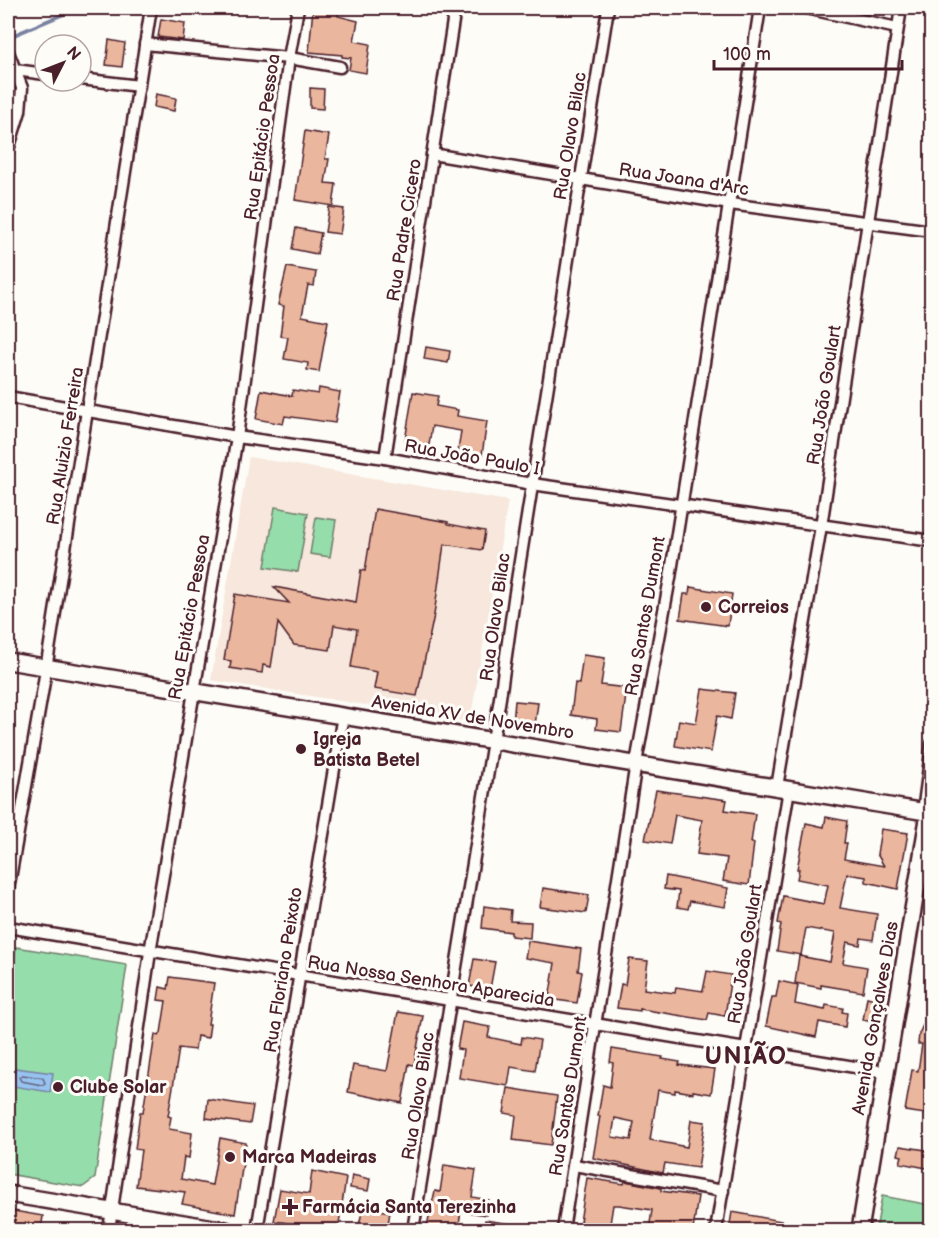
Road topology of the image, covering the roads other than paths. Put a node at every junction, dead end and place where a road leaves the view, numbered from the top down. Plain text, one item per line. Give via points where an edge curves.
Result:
1 (152, 8) edge
2 (298, 8) edge
3 (455, 8) edge
4 (608, 8) edge
5 (760, 8) edge
6 (806, 8) edge
7 (901, 8) edge
8 (897, 28) junction
9 (145, 44) junction
10 (8, 52) edge
11 (289, 58) junction
12 (340, 67) dead end
13 (12, 70) edge
14 (33, 73) edge
15 (93, 80) edge
16 (139, 86) junction
17 (8, 150) edge
18 (432, 154) junction
19 (580, 179) junction
20 (730, 204) junction
21 (868, 222) junction
22 (932, 231) edge
23 (8, 397) edge
24 (87, 411) junction
25 (237, 437) junction
26 (385, 458) junction
27 (532, 484) junction
28 (681, 506) junction
29 (821, 526) junction
30 (932, 541) edge
31 (8, 661) edge
32 (46, 668) junction
33 (194, 690) junction
34 (343, 715) junction
35 (493, 740) junction
36 (932, 744) edge
37 (636, 763) junction
38 (783, 788) junction
39 (928, 813) edge
40 (8, 890) edge
41 (8, 927) edge
42 (150, 952) junction
43 (299, 976) junction
44 (450, 1002) junction
45 (597, 1024) junction
46 (746, 1048) junction
47 (885, 1072) junction
48 (574, 1165) junction
49 (723, 1191) junction
50 (8, 1194) edge
51 (112, 1211) junction
52 (109, 1230) edge
53 (226, 1230) edge
54 (256, 1230) edge
55 (413, 1230) edge
56 (563, 1230) edge
57 (716, 1230) edge
58 (860, 1230) edge

1 - 9 street, Rua Aluizio Ferreira
2 - 11 street, Rua Epitácio Pessoa
3 - 18 street, Rua Padre Cicero
4 - 19 street, Rua Olavo Bilac
5 - 20 street, Rua Santos Dumont
6 - 8 street
7 - 8 street, Rua João Goulart
8 - 21 street, Rua João Goulart
9 - 11 street
9 - 16 street, Rua Aluizio Ferreira
10 - 13 street
11 - 12 street
11 - 25 street, Rua Epitácio Pessoa
13 - 14 street
13 - 17 street via 22,88 20,111
15 - 16 street
16 - 24 street, Rua Aluizio Ferreira
18 - 19 street, Rua Joana d'Arc
18 - 26 street, Rua Padre Cicero
19 - 20 street, Rua Joana d'Arc
19 - 27 street, Rua Olavo Bilac
20 - 21 street, Rua Joana d'Arc
20 - 28 street, Rua Santos Dumont
21 - 22 street, Rua Joana d'Arc
21 - 29 street, Rua João Goulart
23 - 24 street, Rua João Paulo I
24 - 25 street, Rua João Paulo I
24 - 32 street, Rua Aluizio Ferreira
25 - 26 street, Rua João Paulo I
25 - 33 street, Rua Epitácio Pessoa
26 - 27 street, Rua João Paulo I
27 - 28 street, Rua João Paulo I
27 - 35 street, Rua Olavo Bilac
28 - 29 street, Rua João Paulo I
28 - 37 street, Rua Santos Dumont
29 - 30 street, Rua João Paulo I
29 - 38 street, Rua João Goulart
31 - 32 street, Avenida XV de Novembro
32 - 33 street, Avenida XV de Novembro
32 - 40 street, Rua Aluizio Ferreira
33 - 34 street, Avenida XV de Novembro
33 - 42 street, Rua Epitácio Pessoa
34 - 35 street, Avenida XV de Novembro
34 - 43 street, Rua Floriano Peixoto
35 - 37 street, Avenida XV de Novembro
35 - 44 street, Rua Olavo Bilac
36 - 39 street
37 - 38 street, Avenida XV de Novembro
37 - 45 street, Rua Santos Dumont
38 - 39 street, Avenida XV de Novembro
38 - 46 street, Rua João Goulart
39 - 47 street, Avenida Gonçalves Dias
41 - 42 street, Rua Nossa Senhora Aparecida
42 - 43 street, Rua Nossa Senhora Aparecida
42 - 51 street, Rua Epitácio Pessoa
43 - 44 street, Rua Nossa Senhora Aparecida
43 - 54 street, Rua Floriano Peixoto
44 - 45 street, Rua Nossa Senhora Aparecida
44 - 55 street, Rua Olavo Bilac
45 - 46 street, Rua Nossa Senhora Aparecida
45 - 48 street, Rua Santos Dumont
46 - 47 street, Rua Nossa Senhora Aparecida
46 - 49 street, Rua João Goulart
47 - 58 street, Avenida Gonçalves Dias
48 - 49 street
48 - 56 street, Rua Santos Dumont
49 - 57 street, Rua João Goulart
50 - 51 street
51 - 52 street, Rua Epitácio Pessoa
51 - 53 street

